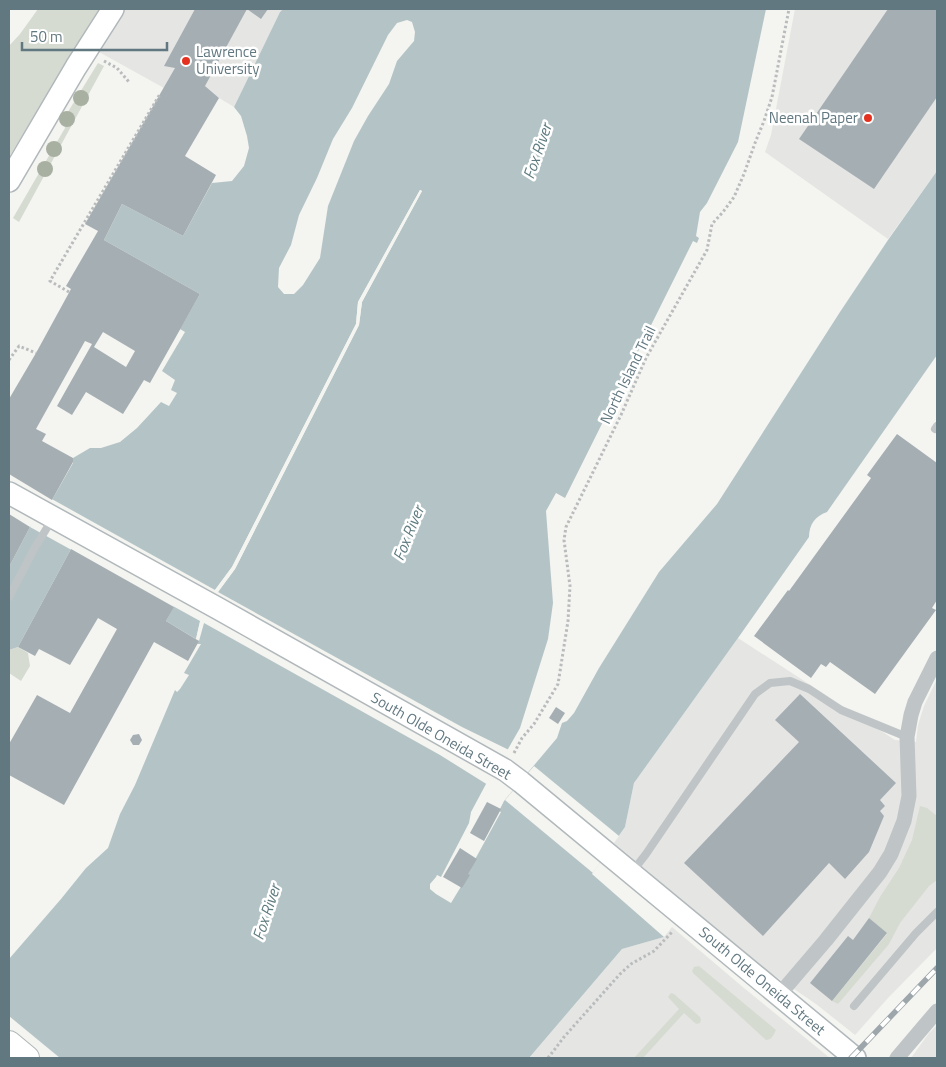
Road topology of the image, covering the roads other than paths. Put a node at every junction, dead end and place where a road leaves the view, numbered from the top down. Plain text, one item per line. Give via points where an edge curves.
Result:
1 (113, 9) edge
2 (9, 181) edge
3 (9, 493) edge
4 (46, 514) junction
5 (9, 597) edge
6 (937, 658) edge
7 (907, 737) junction
8 (631, 874) junction
9 (937, 912) edge
10 (779, 995) junction
11 (854, 1006) dead end
12 (937, 1012) edge
13 (9, 1044) edge
14 (27, 1058) edge
15 (855, 1058) edge
16 (897, 1058) edge

1 - 2 street
3 - 4 street, South Olde Oneida Street
4 - 5 lane via 34,549
4 - 8 street, South Olde Oneida Street via 444,737 506,761 521,782
6 - 7 street via 915,702
7 - 8 lane via 841,710 790,681 770,683 755,694
7 - 10 street via 909,796 904,821 891,854 826,940
8 - 10 street, South Olde Oneida Street
9 - 11 lane
10 - 15 street, South Olde Oneida Street
12 - 16 street
13 - 14 main road

